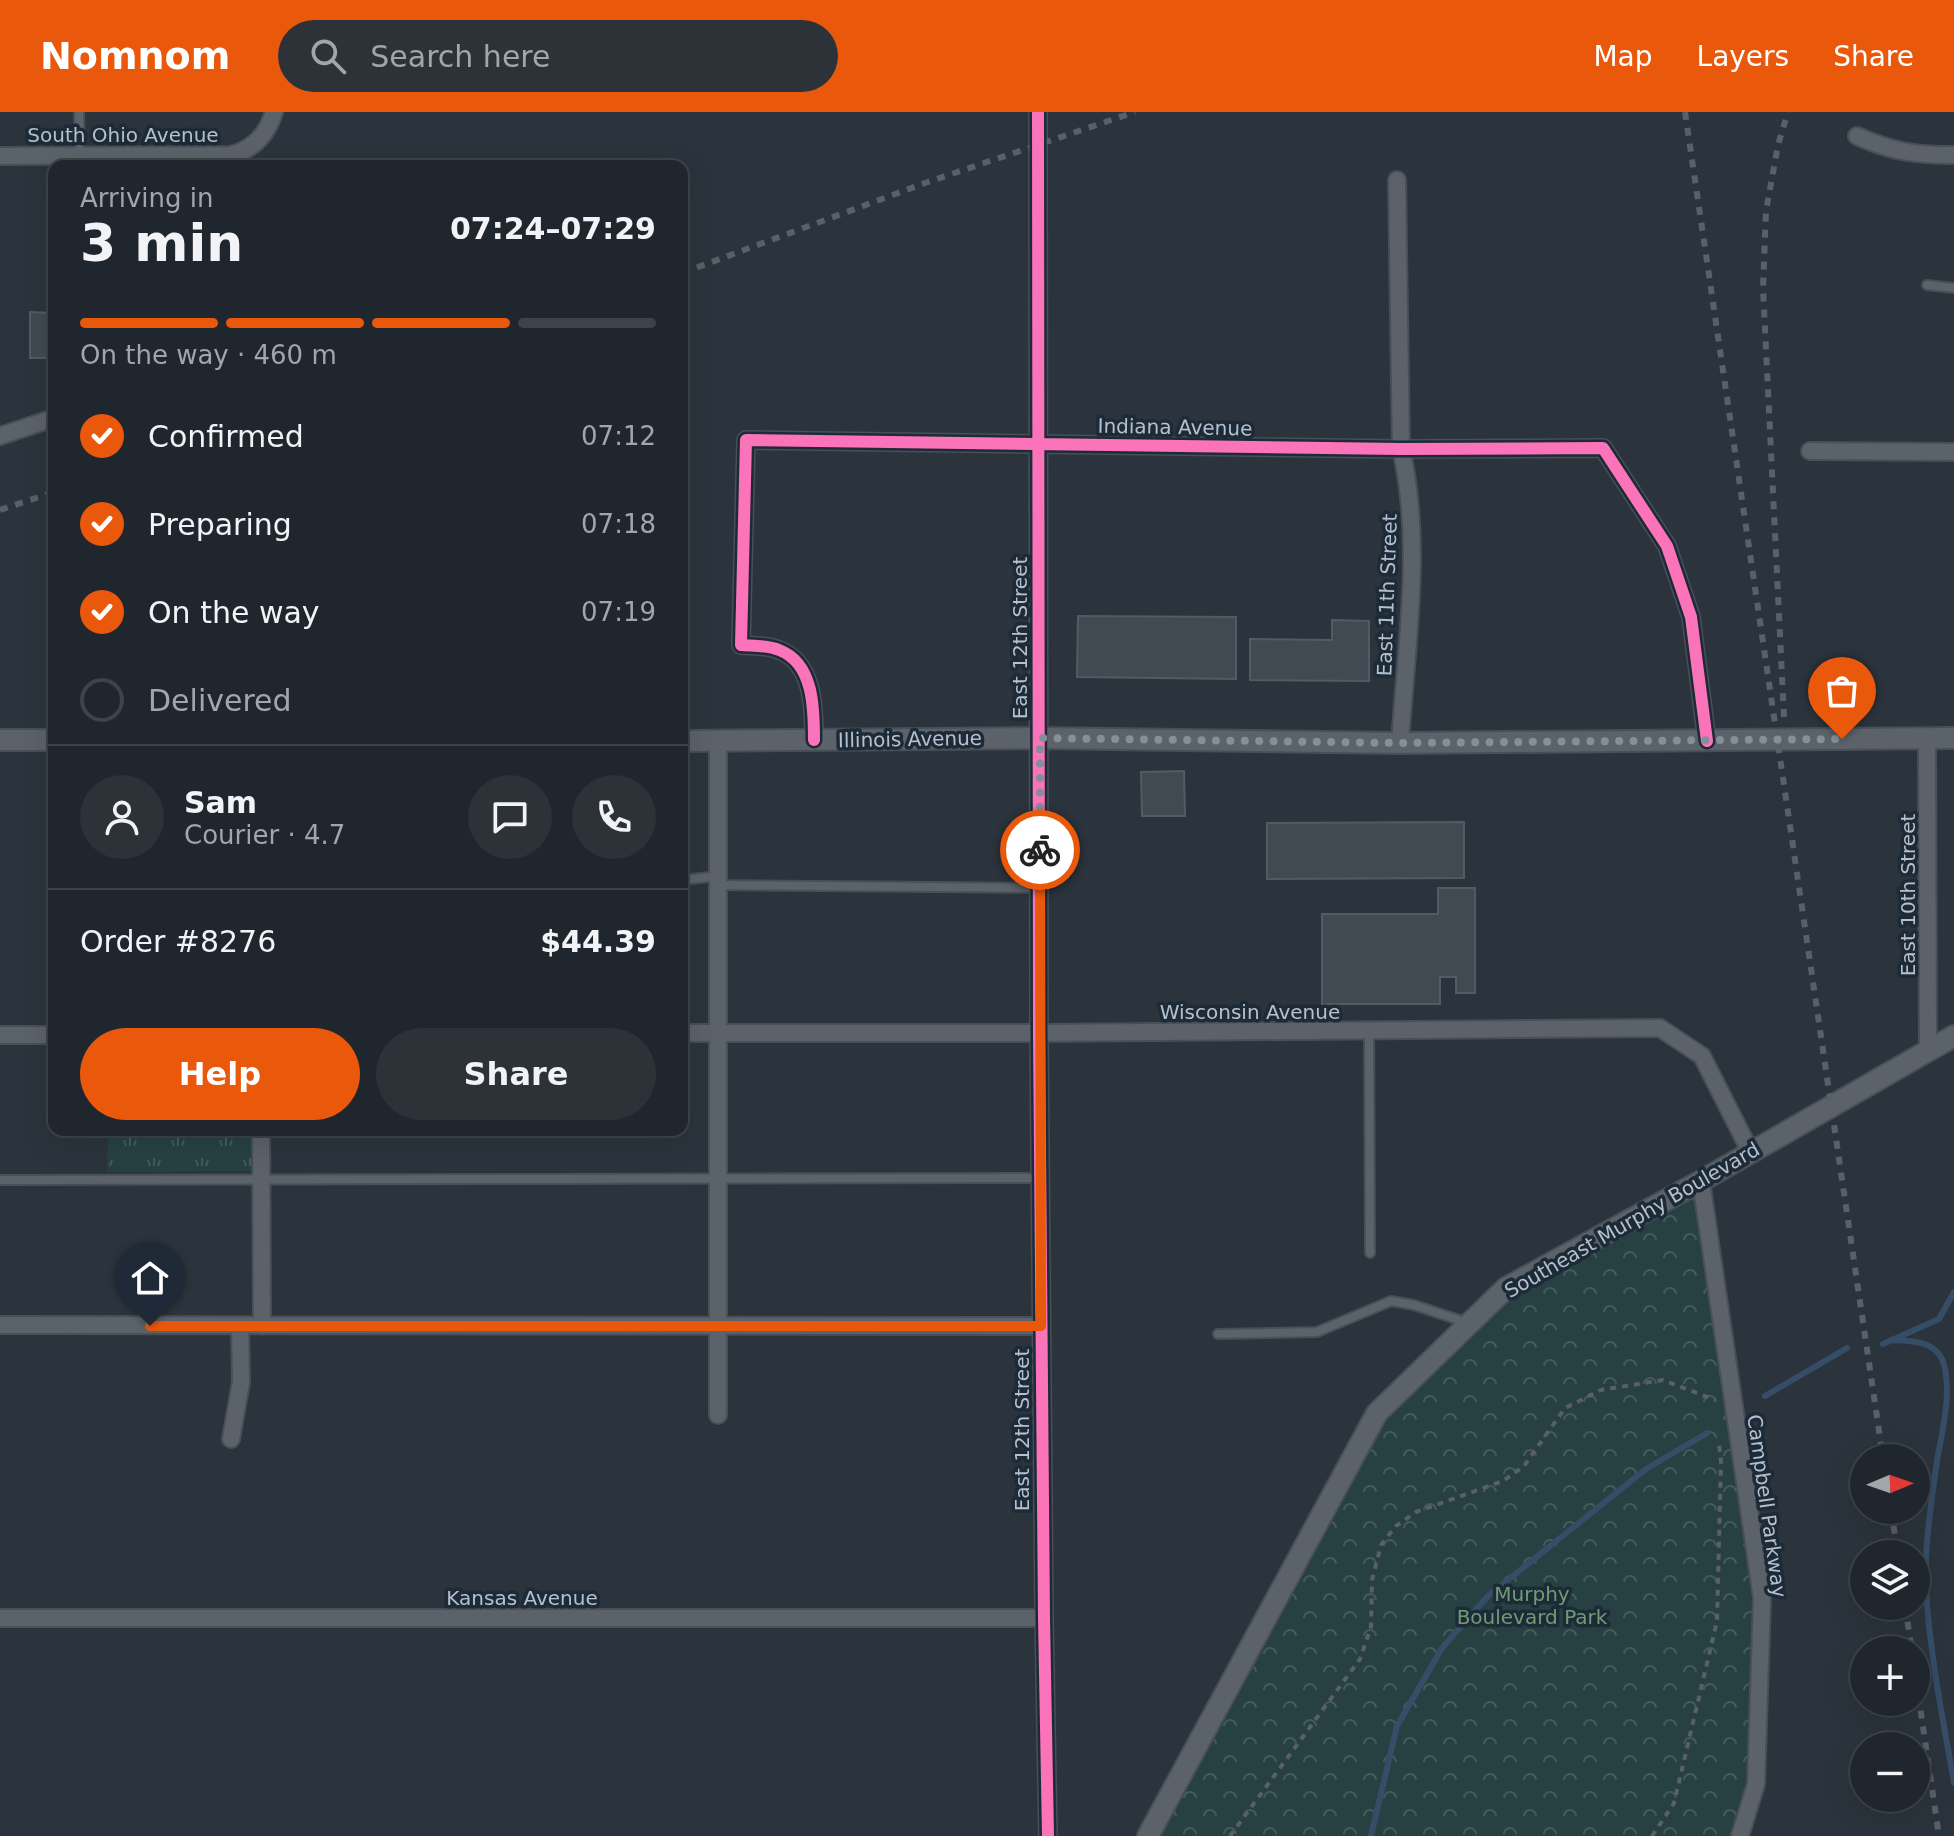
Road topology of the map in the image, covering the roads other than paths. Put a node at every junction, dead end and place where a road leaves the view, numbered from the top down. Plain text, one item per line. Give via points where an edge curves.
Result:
1 (79, 112) edge
2 (274, 112) edge
3 (1038, 112) edge
4 (1857, 136) dead end
5 (80, 154) junction
6 (1954, 155) edge
7 (0, 156) edge
8 (1397, 180) dead end
9 (1927, 285) dead end
10 (1954, 288) edge
11 (48, 420) edge
12 (0, 436) edge
13 (1038, 445) junction
14 (1401, 449) junction
15 (1810, 451) dead end
16 (1954, 452) edge
17 (1040, 738) junction
18 (1927, 738) junction
19 (1954, 738) edge
20 (0, 740) edge
21 (48, 740) edge
22 (814, 740) junction
23 (688, 741) edge
24 (718, 741) junction
25 (1707, 741) junction
26 (1400, 743) junction
27 (688, 880) edge
28 (719, 881) junction
29 (1040, 888) junction
30 (1369, 1031) junction
31 (688, 1033) edge
32 (720, 1033) junction
33 (1039, 1033) junction
34 (0, 1035) edge
35 (48, 1035) edge
36 (1954, 1036) edge
37 (1928, 1051) junction
38 (261, 1136) edge
39 (1751, 1153) junction
40 (719, 1178) junction
41 (1040, 1178) junction
42 (261, 1179) junction
43 (0, 1180) edge
44 (1701, 1181) junction
45 (1370, 1253) dead end
46 (1469, 1323) junction
47 (0, 1325) edge
48 (240, 1326) junction
49 (262, 1326) junction
50 (718, 1326) junction
51 (1041, 1326) junction
52 (1218, 1334) dead end
53 (718, 1415) dead end
54 (231, 1439) dead end
55 (0, 1618) edge
56 (1044, 1618) junction
57 (1048, 1836) edge
58 (1148, 1836) edge
59 (1740, 1836) edge

1 - 5 lane
2 - 5 street, South Ohio Avenue via 265,132 246,150 221,156
3 - 13 street, East 12th Street
4 - 6 street via 1901,153
5 - 7 street, South Ohio Avenue
8 - 14 street, East 11th Street
9 - 10 lane
11 - 12 street
13 - 14 street, Indiana Avenue
13 - 17 street, East 12th Street
13 - 22 street, Indiana Avenue via 746,440 741,645 781,650 804,672
14 - 25 street, Indiana Avenue via 1603,448 1667,546 1691,617
14 - 26 street, East 11th Street via 1410,487 1412,538
15 - 16 street
17 - 22 street, Illinois Avenue
17 - 26 street, Illinois Avenue
17 - 29 street, East 12th Street
18 - 19 street, Illinois Avenue
18 - 25 street, Illinois Avenue
18 - 37 street, East 10th Street
20 - 21 street
22 - 24 street, Illinois Avenue
23 - 24 street, Illinois Avenue
24 - 28 street
25 - 26 street, Illinois Avenue
27 - 28 lane
28 - 29 lane
28 - 32 street
29 - 33 street, East 12th Street
30 - 33 street, Wisconsin Avenue
30 - 39 street, Wisconsin Avenue via 1660,1028 1702,1056
30 - 45 lane
31 - 32 street, Wisconsin Avenue
32 - 33 street, Wisconsin Avenue
32 - 40 street
33 - 41 street, East 12th Street
34 - 35 street
36 - 37 street, Southeast Murphy Boulevard
37 - 39 street, Southeast Murphy Boulevard
38 - 42 street
39 - 44 street, Southeast Murphy Boulevard
40 - 41 lane
40 - 42 lane
40 - 50 street
41 - 51 street, East 12th Street
42 - 43 lane
42 - 49 street
44 - 46 street, Southeast Murphy Boulevard via 1506,1288
44 - 59 street, Campbell Parkway via 1762,1598 1756,1784
46 - 52 lane via 1391,1301 1317,1332
46 - 58 street, Southeast Murphy Boulevard via 1377,1413
47 - 48 street
48 - 49 street
48 - 54 street via 241,1382
49 - 50 street
50 - 51 street
50 - 53 street
51 - 56 street, East 12th Street
55 - 56 street, Kansas Avenue
56 - 57 street, East 12th Street

